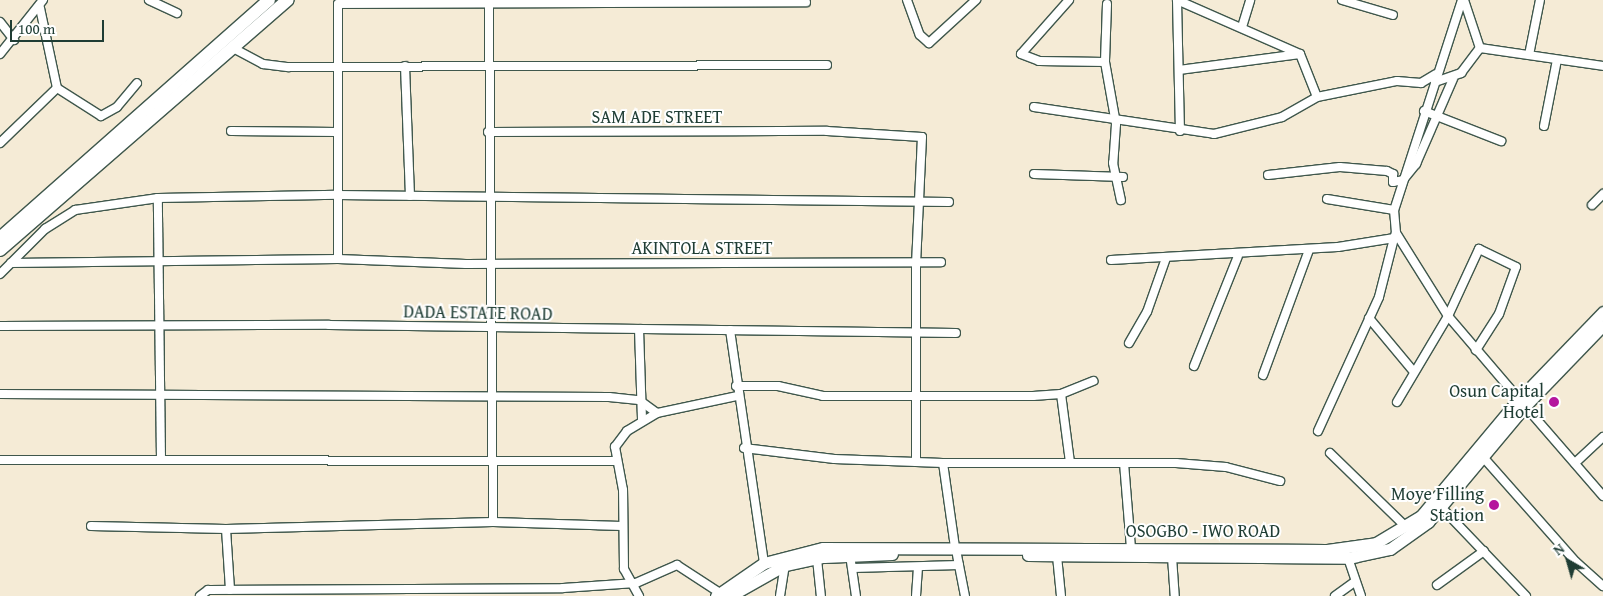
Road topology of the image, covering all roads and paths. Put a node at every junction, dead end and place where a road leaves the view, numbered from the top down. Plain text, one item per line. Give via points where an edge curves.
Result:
1 (43, 0) edge
2 (149, 0) edge
3 (269, 0) edge
4 (288, 0) edge
5 (907, 0) edge
6 (976, 0) edge
7 (1069, 0) edge
8 (1177, 0) edge
9 (1250, 0) edge
10 (1342, 0) edge
11 (1463, 0) edge
12 (1540, 0) edge
13 (489, 1) edge
14 (669, 1) edge
15 (806, 2) dead end
16 (1107, 4) dead end
17 (40, 8) junction
18 (177, 13) dead end
19 (1394, 15) dead end
20 (0, 22) edge
21 (1242, 27) junction
22 (14, 40) junction
23 (232, 48) junction
24 (1480, 48) junction
25 (0, 54) edge
26 (1300, 54) junction
27 (1529, 55) junction
28 (1557, 60) junction
29 (1104, 62) junction
30 (827, 64) dead end
31 (337, 66) junction
32 (405, 66) junction
33 (488, 66) junction
34 (1603, 66) edge
35 (1179, 70) junction
36 (1453, 78) junction
37 (1434, 82) junction
38 (138, 83) dead end
39 (1422, 83) junction
40 (57, 88) junction
41 (1317, 98) junction
42 (1034, 107) dead end
43 (1424, 111) junction
44 (1438, 114) junction
45 (1114, 118) junction
46 (1544, 126) dead end
47 (0, 131) edge
48 (231, 131) dead end
49 (1180, 131) junction
50 (338, 132) junction
51 (488, 132) junction
52 (2, 141) edge
53 (1501, 141) dead end
54 (1034, 174) dead end
55 (1268, 175) dead end
56 (1120, 177) junction
57 (1403, 180) junction
58 (1603, 194) edge
59 (338, 195) junction
60 (410, 196) junction
61 (489, 197) junction
62 (158, 198) junction
63 (1327, 199) dead end
64 (918, 200) junction
65 (1121, 200) dead end
66 (949, 202) dead end
67 (1592, 205) dead end
68 (1394, 210) junction
69 (1395, 235) junction
70 (0, 238) edge
71 (0, 250) edge
72 (1309, 250) junction
73 (1238, 256) junction
74 (1166, 258) junction
75 (338, 259) junction
76 (1111, 260) dead end
77 (159, 262) junction
78 (941, 262) dead end
79 (11, 263) junction
80 (489, 263) junction
81 (916, 264) junction
82 (0, 274) edge
83 (1603, 312) edge
84 (1448, 316) junction
85 (1369, 318) junction
86 (1603, 325) edge
87 (0, 326) edge
88 (161, 328) junction
89 (491, 328) junction
90 (639, 329) junction
91 (730, 330) junction
92 (916, 333) junction
93 (956, 333) dead end
94 (1129, 343) dead end
95 (1476, 350) junction
96 (1194, 366) dead end
97 (1414, 372) junction
98 (1263, 375) dead end
99 (1094, 381) dead end
100 (736, 386) junction
101 (161, 392) junction
102 (0, 394) edge
103 (493, 394) junction
104 (1060, 394) junction
105 (737, 396) junction
106 (916, 396) junction
107 (639, 400) junction
108 (1396, 402) dead end
109 (1522, 403) junction
110 (657, 413) junction
111 (642, 420) junction
112 (1318, 431) dead end
113 (1603, 437) edge
114 (744, 448) junction
115 (1330, 453) dead end
116 (1483, 457) junction
117 (0, 460) edge
118 (162, 460) junction
119 (616, 460) junction
120 (489, 461) junction
121 (916, 462) junction
122 (1070, 462) junction
123 (943, 463) junction
124 (1124, 463) junction
125 (1575, 464) junction
126 (1280, 481) dead end
127 (1603, 496) edge
128 (1441, 507) junction
129 (493, 522) junction
130 (90, 526) dead end
131 (622, 526) junction
132 (1407, 528) junction
133 (226, 529) junction
134 (1131, 548) junction
135 (1484, 551) junction
136 (850, 555) junction
137 (957, 556) junction
138 (1057, 556) junction
139 (1172, 557) junction
140 (817, 558) junction
141 (1348, 558) junction
142 (764, 563) junction
143 (785, 565) junction
144 (852, 568) junction
145 (918, 568) junction
146 (1354, 582) junction
147 (631, 583) junction
148 (1437, 585) dead end
149 (1603, 586) edge
150 (230, 590) junction
151 (563, 592) edge
152 (433, 593) edge
153 (722, 595) edge
154 (200, 596) edge
155 (639, 596) edge
156 (780, 596) edge
157 (821, 596) edge
158 (856, 596) edge
159 (916, 596) edge
160 (965, 596) edge
161 (1061, 596) edge
162 (1175, 596) edge
163 (1335, 596) edge
164 (1362, 596) edge
165 (1526, 596) edge

1 - 17 street
2 - 18 street
3 - 70 highway
4 - 23 highway
5 - 6 street via 920,35 929,43
7 - 29 street via 1021,54 1039,61
8 - 21 street
8 - 35 street
9 - 21 street
10 - 19 street
11 - 24 street
11 - 37 street
12 - 27 street
13 - 14 street
13 - 31 street via 338,4
13 - 33 street
14 - 15 street
16 - 29 street
17 - 22 street
17 - 40 street
20 - 22 street
21 - 26 street
22 - 25 street
23 - 31 street via 263,64
23 - 71 highway
24 - 27 street
24 - 36 street
26 - 35 street
26 - 41 street
27 - 28 street
28 - 34 street
28 - 46 street
29 - 45 street
30 - 33 street via 701,69
31 - 32 street
31 - 50 street
32 - 33 street
32 - 60 street
33 - 51 street
35 - 49 street
36 - 37 street
36 - 44 street
37 - 39 street
37 - 39 street
37 - 43 street
38 - 40 street via 117,107 102,116 76,104
39 - 41 street via 1397,81
40 - 52 street
41 - 49 street via 1282,117 1234,132
42 - 45 street
43 - 44 street
43 - 57 street
44 - 53 street via 1473,133
44 - 57 street via 1416,164
45 - 49 street
45 - 56 street
47 - 52 street
48 - 50 street
50 - 59 street
51 - 61 street
51 - 64 street, SAM ADE STREET via 827,131 922,137
54 - 56 street
55 - 57 street via 1340,167 1387,171 1393,174 1393,182
56 - 65 street
57 - 68 street
58 - 67 street
59 - 60 street
59 - 62 street
59 - 75 street
60 - 61 street
61 - 64 street
61 - 80 street
62 - 77 street
62 - 79 street via 75,210 45,229
63 - 68 street
64 - 66 street
64 - 81 street
68 - 69 street
69 - 72 street
69 - 84 street
69 - 85 street via 1387,277
72 - 73 street
72 - 98 street
73 - 74 street
73 - 96 street
74 - 76 street
74 - 94 street via 1147,312
75 - 77 street, AKINTOLA STREET
75 - 80 street, AKINTOLA STREET
77 - 79 street, AKINTOLA STREET
77 - 88 street
78 - 81 street, AKINTOLA STREET
79 - 82 street
80 - 81 street, AKINTOLA STREET
80 - 89 street
81 - 92 street
83 - 109 main road, OSOGBO - IWO ROAD
84 - 95 street
84 - 95 street via 1477,250 1514,262 1515,272 1507,296
84 - 97 street
85 - 97 street
85 - 112 street
86 - 109 main road, OSOGBO - IWO ROAD
87 - 88 street, DADA ESTATE ROAD
88 - 89 street, DADA ESTATE ROAD
88 - 101 street
89 - 90 street, DADA ESTATE ROAD
89 - 103 street
90 - 91 street, DADA ESTATE ROAD
90 - 107 street
91 - 92 street, DADA ESTATE ROAD
91 - 100 street
92 - 93 street, DADA ESTATE ROAD
92 - 106 street
95 - 109 street
97 - 108 street
99 - 104 street
100 - 105 street
100 - 106 street via 778,386 823,396
101 - 102 street
101 - 103 street
101 - 118 street
103 - 107 street
103 - 120 street
104 - 106 street
104 - 122 street
105 - 110 street
105 - 114 street
106 - 121 street
107 - 110 street
107 - 111 street
109 - 116 main road, OSOGBO - IWO ROAD
109 - 125 street
109 - 132 main road, OSOGBO - IWO ROAD
110 - 111 street
111 - 119 street via 619,440
113 - 125 street
114 - 121 street via 834,459
114 - 142 street
115 - 132 street
116 - 128 main road, OSOGBO - IWO ROAD
116 - 149 street via 1576,562
117 - 118 street
118 - 120 street
119 - 120 street
119 - 131 street via 623,490
120 - 129 street
121 - 123 street
122 - 123 street
122 - 124 street
123 - 137 street
124 - 126 street via 1226,467
124 - 134 street
125 - 127 street
128 - 135 street
128 - 141 main road, OSOGBO - IWO ROAD via 1416,532 1390,549
129 - 131 street
129 - 133 street
130 - 133 street
131 - 147 street via 624,569
132 - 134 main road, OSOGBO - IWO ROAD via 1376,543 1341,549
133 - 150 street
134 - 137 main road, OSOGBO - IWO ROAD
135 - 148 street
135 - 165 street
136 - 137 main road, OSOGBO - IWO ROAD
136 - 140 main road, OSOGBO - IWO ROAD
136 - 144 street
137 - 138 main road, OSOGBO - IWO ROAD
137 - 142 main road, OSOGBO - IWO ROAD via 823,548
137 - 145 street
137 - 160 street
138 - 139 main road, OSOGBO - IWO ROAD
138 - 161 street
139 - 141 main road, OSOGBO - IWO ROAD
139 - 162 street
140 - 143 main road, OSOGBO - IWO ROAD
140 - 157 street
141 - 146 street
142 - 153 main road, OSOGBO - IWO ROAD
143 - 153 main road, OSOGBO - IWO ROAD
143 - 156 street
144 - 145 street
144 - 158 street
145 - 159 street
146 - 163 street
146 - 164 street
147 - 151 street
147 - 153 street via 677,564
147 - 155 street
150 - 152 street
150 - 154 street via 208,590
151 - 152 street

